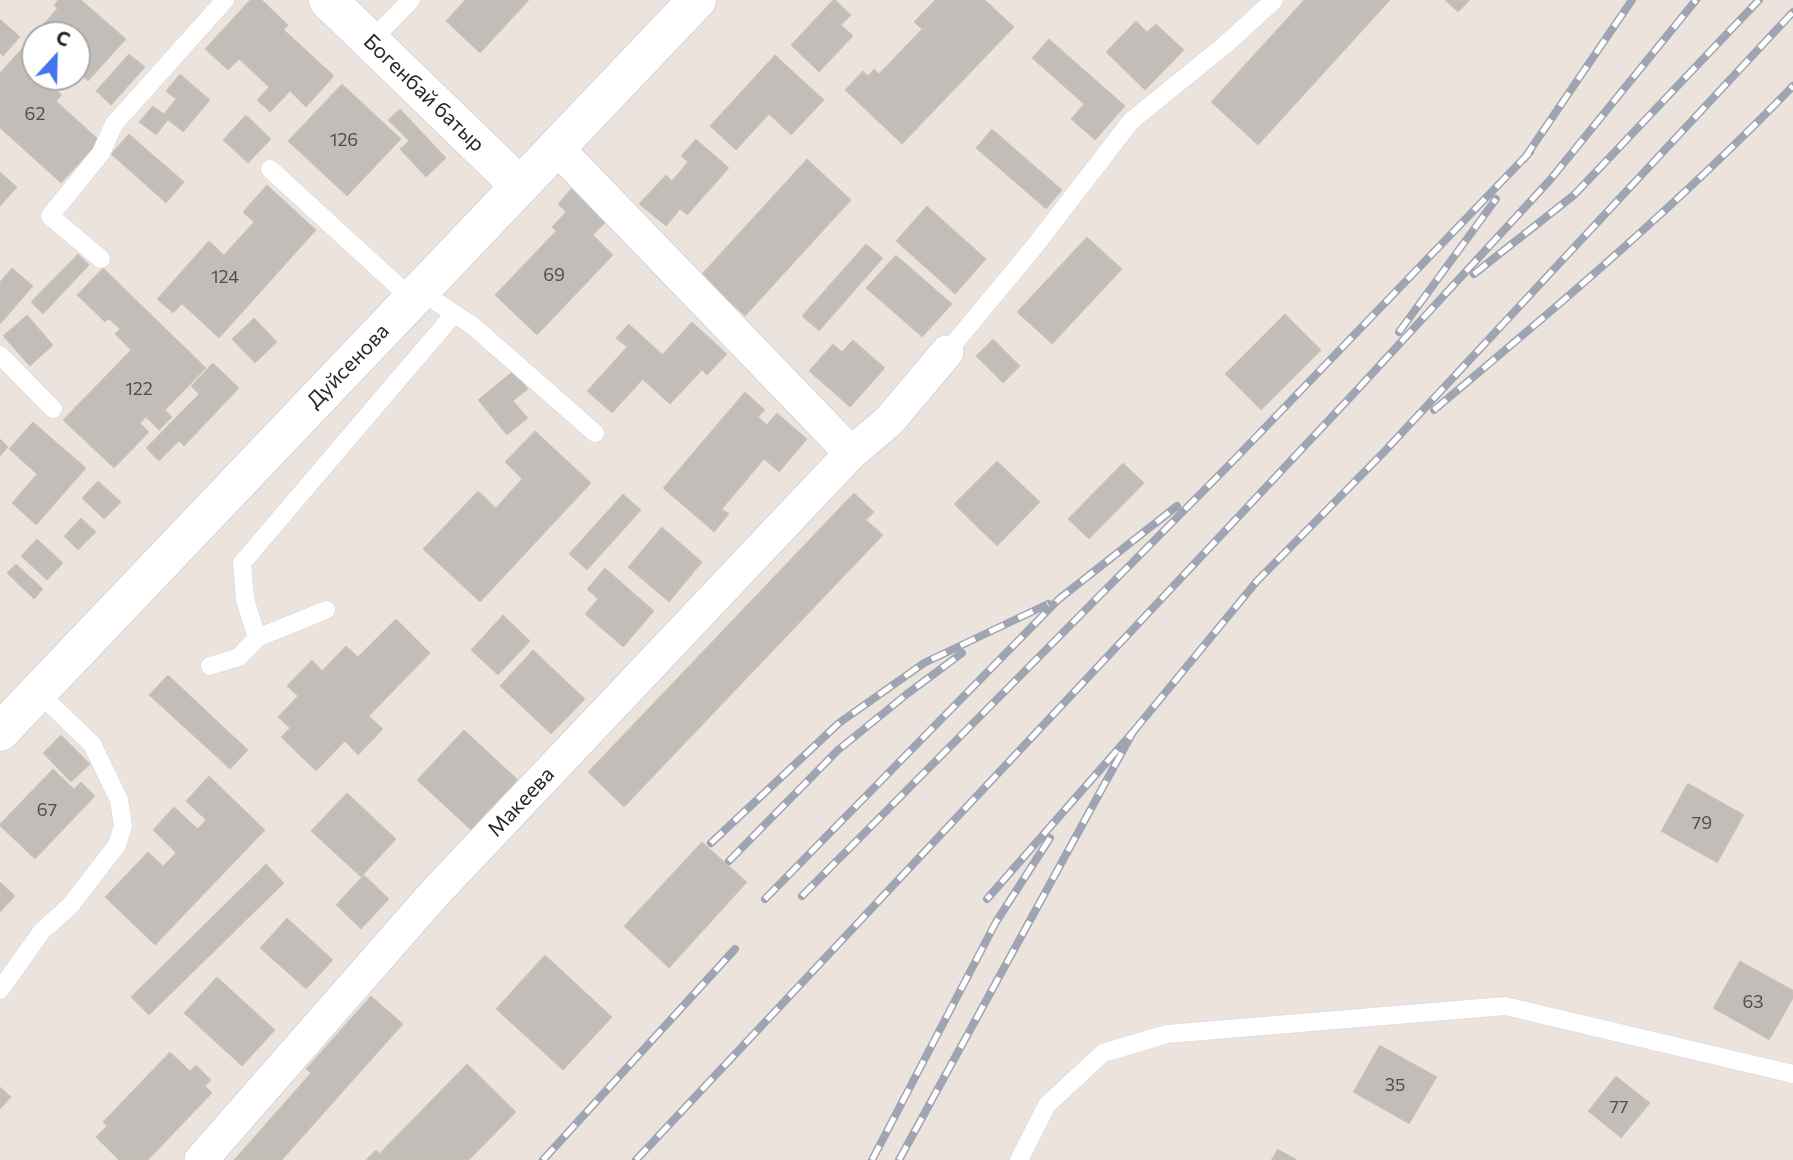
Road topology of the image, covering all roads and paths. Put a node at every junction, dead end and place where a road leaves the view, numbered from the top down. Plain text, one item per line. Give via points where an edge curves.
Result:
1 (225, 0) edge
2 (328, 0) edge
3 (411, 0) edge
4 (697, 0) edge
5 (1274, 0) edge
6 (371, 41) junction
7 (556, 147) junction
8 (270, 169) dead end
9 (520, 186) junction
10 (101, 259) dead end
11 (416, 295) junction
12 (454, 314) junction
13 (947, 352) joint
14 (0, 355) edge
15 (53, 409) dead end
16 (595, 433) dead end
17 (851, 453) junction
18 (326, 610) dead end
19 (257, 638) junction
20 (210, 666) dead end
21 (38, 692) junction
22 (0, 732) edge
23 (0, 990) edge
24 (1793, 1074) edge
25 (201, 1160) edge
26 (1019, 1160) edge

1 - 10 lane via 114,124 101,153 50,216
2 - 6 street, Богенбай батыр
3 - 6 lane
4 - 7 street, Дуйсенова
5 - 13 lane via 1130,121
6 - 9 street, Богенбай батыр
7 - 9 street, Дуйсенова
7 - 17 street
8 - 11 lane
9 - 11 street, Дуйсенова
11 - 12 lane
11 - 21 street, Дуйсенова
12 - 16 lane
12 - 19 lane via 242,563 244,599
13 - 17 street, Макеева via 888,421
14 - 15 lane
17 - 25 street, Макеева via 433,895
18 - 19 lane
19 - 20 lane via 239,657
21 - 22 street, Дуйсенова
21 - 23 lane via 92,744 119,800 123,826 117,845 70,906 42,931
24 - 26 lane via 1505,1006 1167,1034 1103,1053 1047,1105

